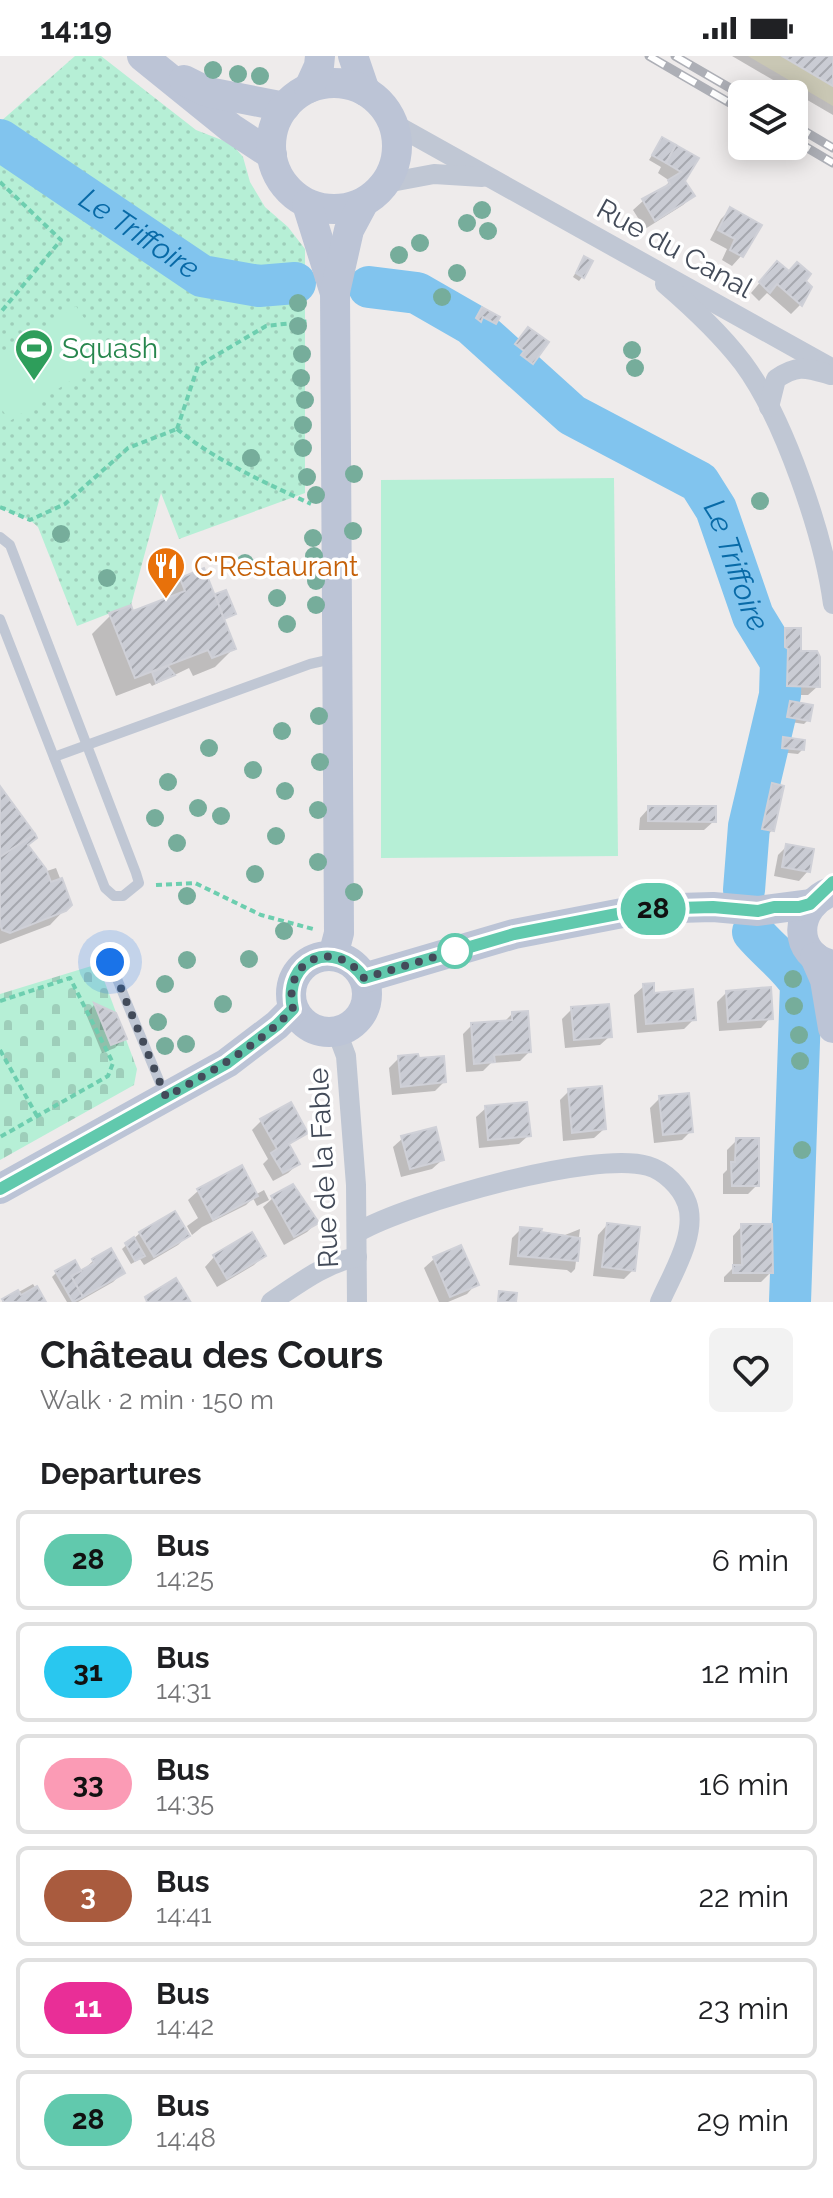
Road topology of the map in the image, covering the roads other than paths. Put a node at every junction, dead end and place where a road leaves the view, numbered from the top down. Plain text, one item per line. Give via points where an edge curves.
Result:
1 (320, 56) edge
2 (353, 56) edge
3 (149, 62) edge
4 (309, 88) junction
5 (365, 91) junction
6 (285, 107) junction
7 (394, 124) junction
8 (272, 155) junction
9 (490, 178) junction
10 (375, 193) junction
11 (307, 204) junction
12 (632, 255) junction
13 (335, 305) junction
14 (833, 369) edge
15 (833, 375) edge
16 (769, 407) junction
17 (833, 517) edge
18 (814, 526) junction
19 (0, 537) edge
20 (833, 604) edge
21 (0, 619) edge
22 (338, 658) junction
23 (87, 746) junction
24 (54, 757) junction
25 (824, 893) edge
26 (758, 911) junction
27 (336, 944) junction
28 (818, 956) edge
29 (110, 962) dead end
30 (364, 978) junction
31 (293, 1009) junction
32 (833, 1028) edge
33 (337, 1032) junction
34 (166, 1097) junction
35 (0, 1189) edge
36 (358, 1232) junction
37 (357, 1257) junction
38 (271, 1302) edge
39 (357, 1302) edge
40 (660, 1302) edge

1 - 4 street
2 - 5 street
3 - 6 street via 208,92
3 - 8 street
4 - 5 street via 347,84
4 - 6 street
5 - 7 street
6 - 8 street via 276,122
7 - 9 street, Rue du Canal
7 - 10 street via 395,165
8 - 11 street via 284,184
9 - 10 street, Rue du Canal via 434,174
9 - 12 street, Rue du Canal
10 - 11 street via 336,209
10 - 13 street via 349,230
11 - 13 street
12 - 14 street, Rue du Canal
12 - 16 street via 713,326 745,365
13 - 22 street
15 - 16 street via 792,368 776,379
16 - 18 street
17 - 18 street
18 - 20 street
19 - 23 lane via 10,545
21 - 24 lane
22 - 23 lane
22 - 27 street
23 - 24 lane
23 - 24 lane via 139,883 123,896 105,888
25 - 26 street
25 - 28 street via 803,919 802,933
26 - 28 street via 783,924
26 - 30 street via 643,909 514,934
27 - 30 street
27 - 31 street via 298,971 292,983
28 - 32 street
29 - 34 lane
30 - 33 street via 368,992 363,1012
31 - 33 street via 305,1025
31 - 34 street via 227,1063
33 - 36 street, Rue de la Fable via 346,1056
34 - 35 street
36 - 37 street, Rue de la Fable
36 - 40 street via 382,1219 494,1184 610,1163 650,1166 675,1182 688,1205 688,1235
37 - 38 street via 311,1275
37 - 39 street, Rue de la Fable

